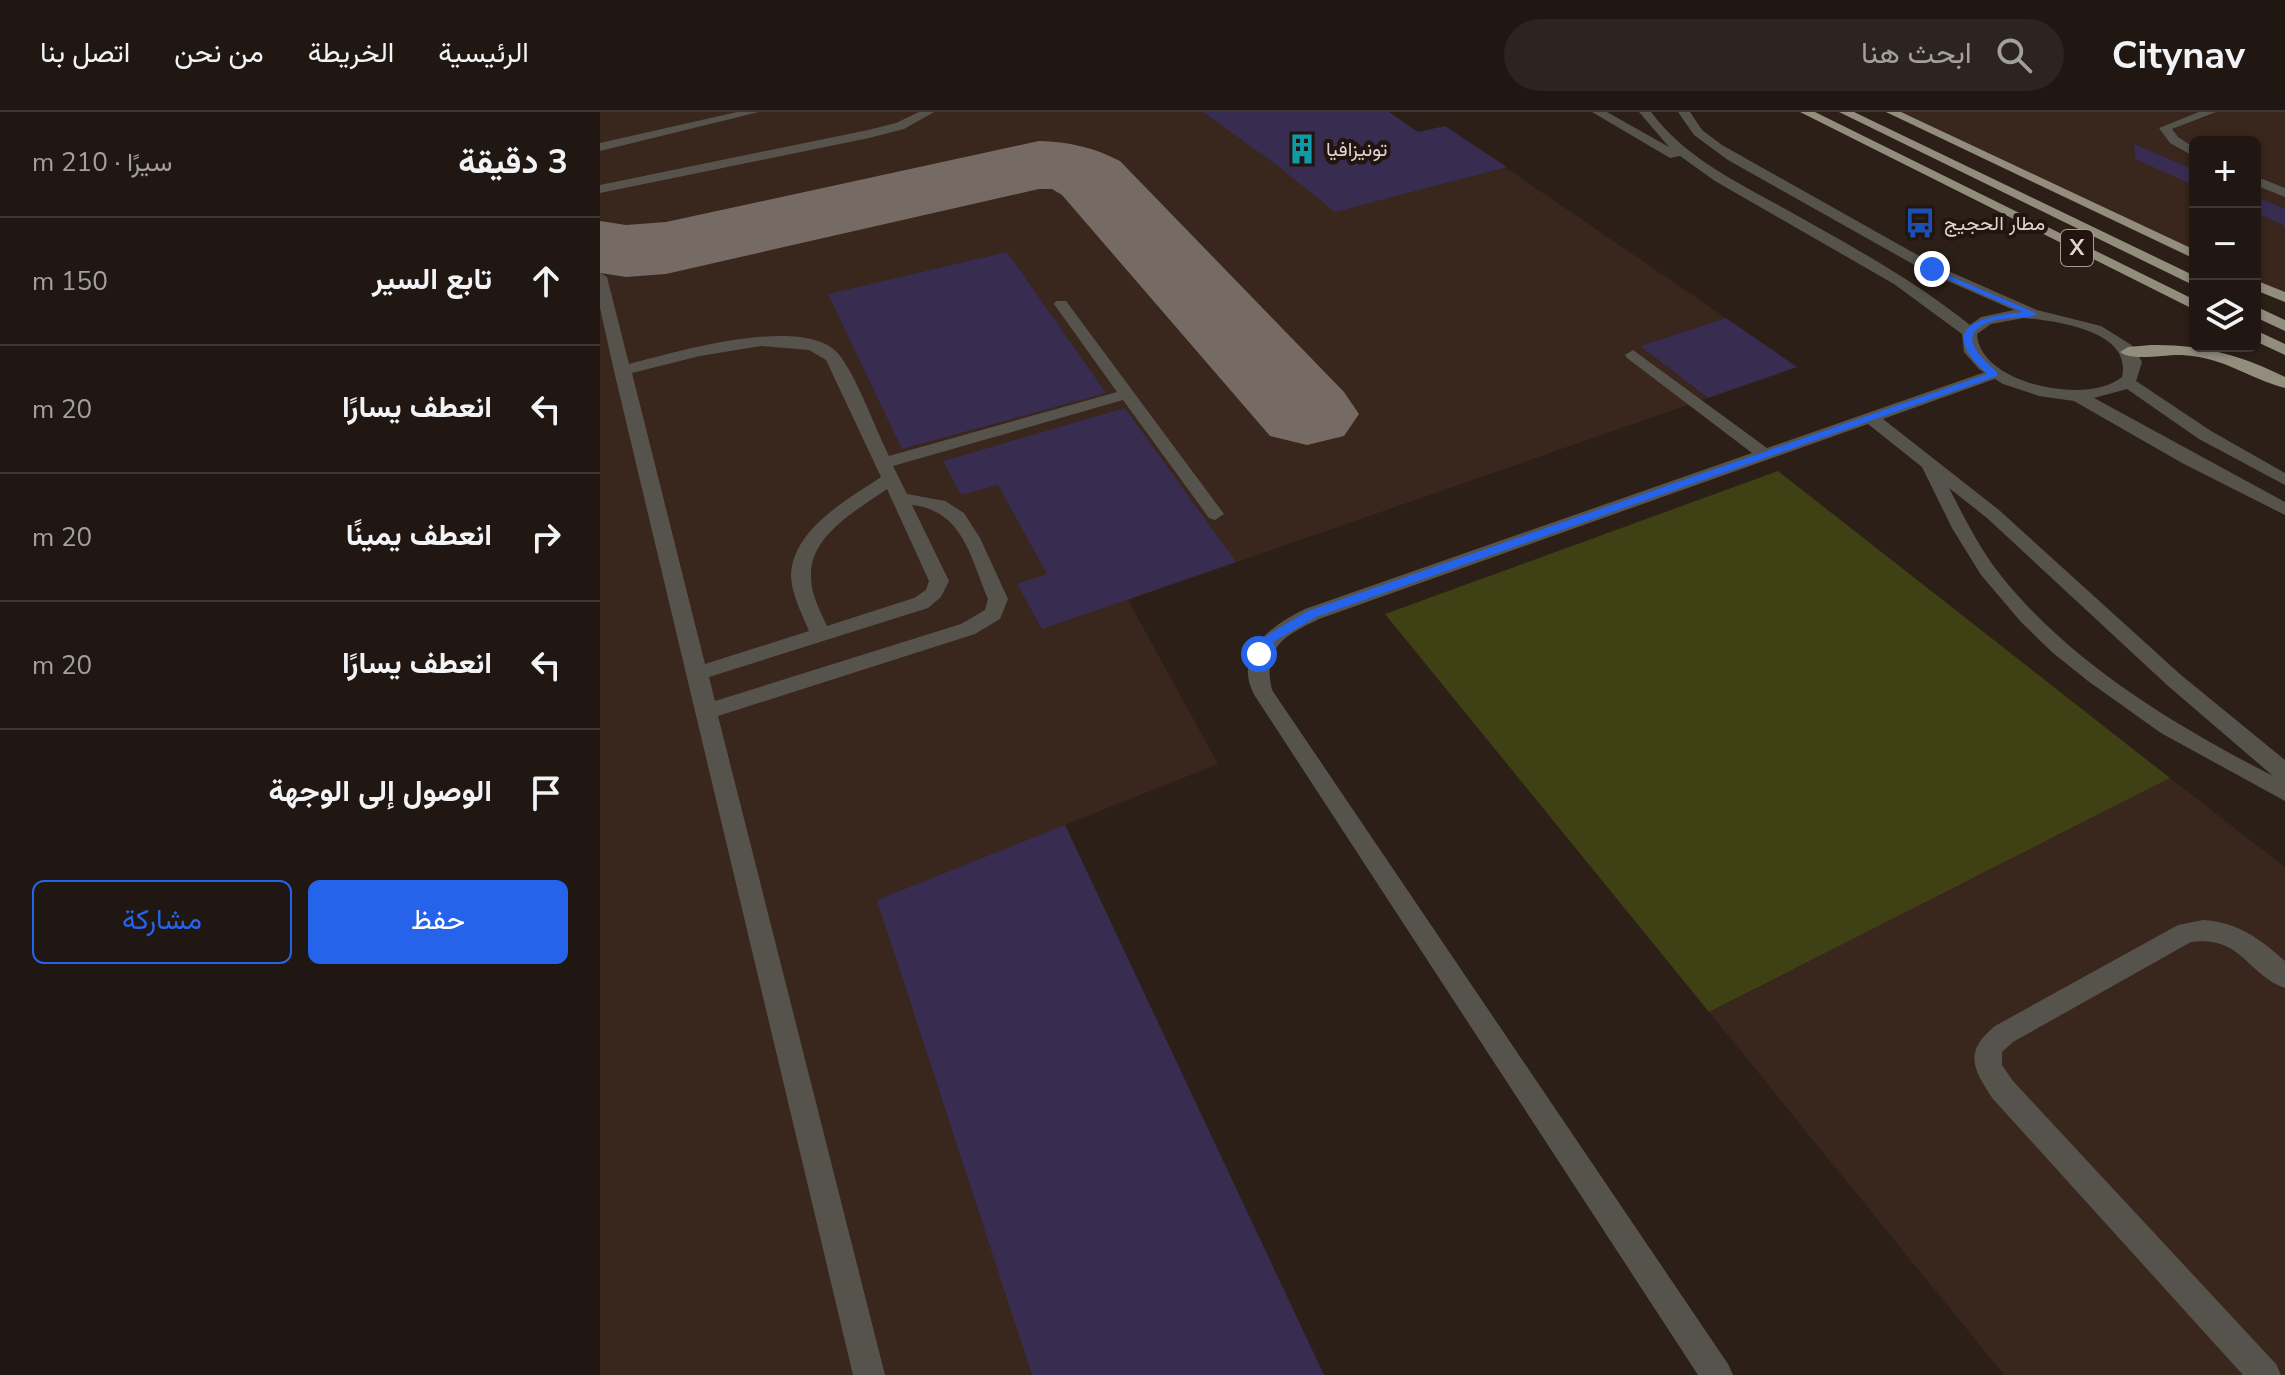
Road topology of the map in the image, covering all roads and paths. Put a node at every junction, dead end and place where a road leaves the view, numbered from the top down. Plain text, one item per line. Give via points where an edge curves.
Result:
1 (753, 112) edge
2 (928, 112) edge
3 (1598, 112) edge
4 (1645, 112) edge
5 (1684, 112) edge
6 (1806, 112) edge
7 (1845, 112) edge
8 (1892, 112) edge
9 (2210, 112) edge
10 (600, 147) edge
11 (2189, 149) edge
12 (1713, 174) junction
13 (2261, 183) edge
14 (600, 189) edge
15 (2285, 193) edge
16 (2189, 252) edge
17 (600, 277) edge
18 (2191, 280) edge
19 (2261, 287) edge
20 (2285, 298) edge
21 (2189, 303) edge
22 (1061, 304) dead end
23 (2034, 314) junction
24 (2261, 314) edge
25 (2285, 326) edge
26 (1970, 333) junction
27 (2261, 338) edge
28 (2285, 350) edge
29 (2128, 352) junction
30 (1633, 355) dead end
31 (622, 371) junction
32 (1994, 374) junction
33 (2127, 382) junction
34 (2285, 383) edge
35 (1127, 394) junction
36 (2078, 396) junction
37 (1871, 418) junction
38 (1765, 455) junction
39 (1925, 460) junction
40 (888, 471) junction
41 (2285, 480) edge
42 (901, 499) junction
43 (2285, 509) edge
44 (1215, 514) dead end
45 (820, 635) junction
46 (696, 674) junction
47 (706, 712) junction
48 (2285, 773) edge
49 (2285, 792) edge
50 (2285, 977) edge
51 (869, 1375) edge
52 (1717, 1375) edge
53 (2265, 1375) edge

1 - 10 street
2 - 14 street via 869,134
3 - 12 street
4 - 12 street via 1664,136
5 - 23 street via 1703,139 1732,157 1932,269
6 - 21 highway, X
7 - 18 highway, X
8 - 16 highway
9 - 11 street via 2165,128
12 - 26 street via 1903,283
13 - 15 street
17 - 31 street
19 - 20 highway
22 - 35 street
23 - 26 street via 1989,319
23 - 29 street via 2085,324
24 - 25 highway
26 - 32 street via 1971,353
27 - 28 highway
29 - 33 street via 2133,373
29 - 34 highway via 2213,352
30 - 38 street
31 - 40 street via 755,341 804,341 822,347 833,357
31 - 46 street
32 - 36 street via 2033,390
32 - 37 street
33 - 36 street
33 - 41 street
35 - 40 street
35 - 44 street
36 - 43 street
37 - 38 street
37 - 39 street
38 - 52 street via 1312,614 1271,638 1259,654 1256,673 1262,691
39 - 48 street
39 - 49 street via 1965,536 1997,583 2042,632 2101,682 2172,731
40 - 42 street
40 - 45 street via 815,538 804,557 801,576
42 - 45 street via 936,572 934,593 921,603
42 - 47 street via 929,502 950,511 962,525 998,599 992,617
45 - 46 street
46 - 47 street
47 - 51 street
50 - 53 street via 2235,935 2209,927 2187,932 1989,1047 1988,1068 2003,1090

